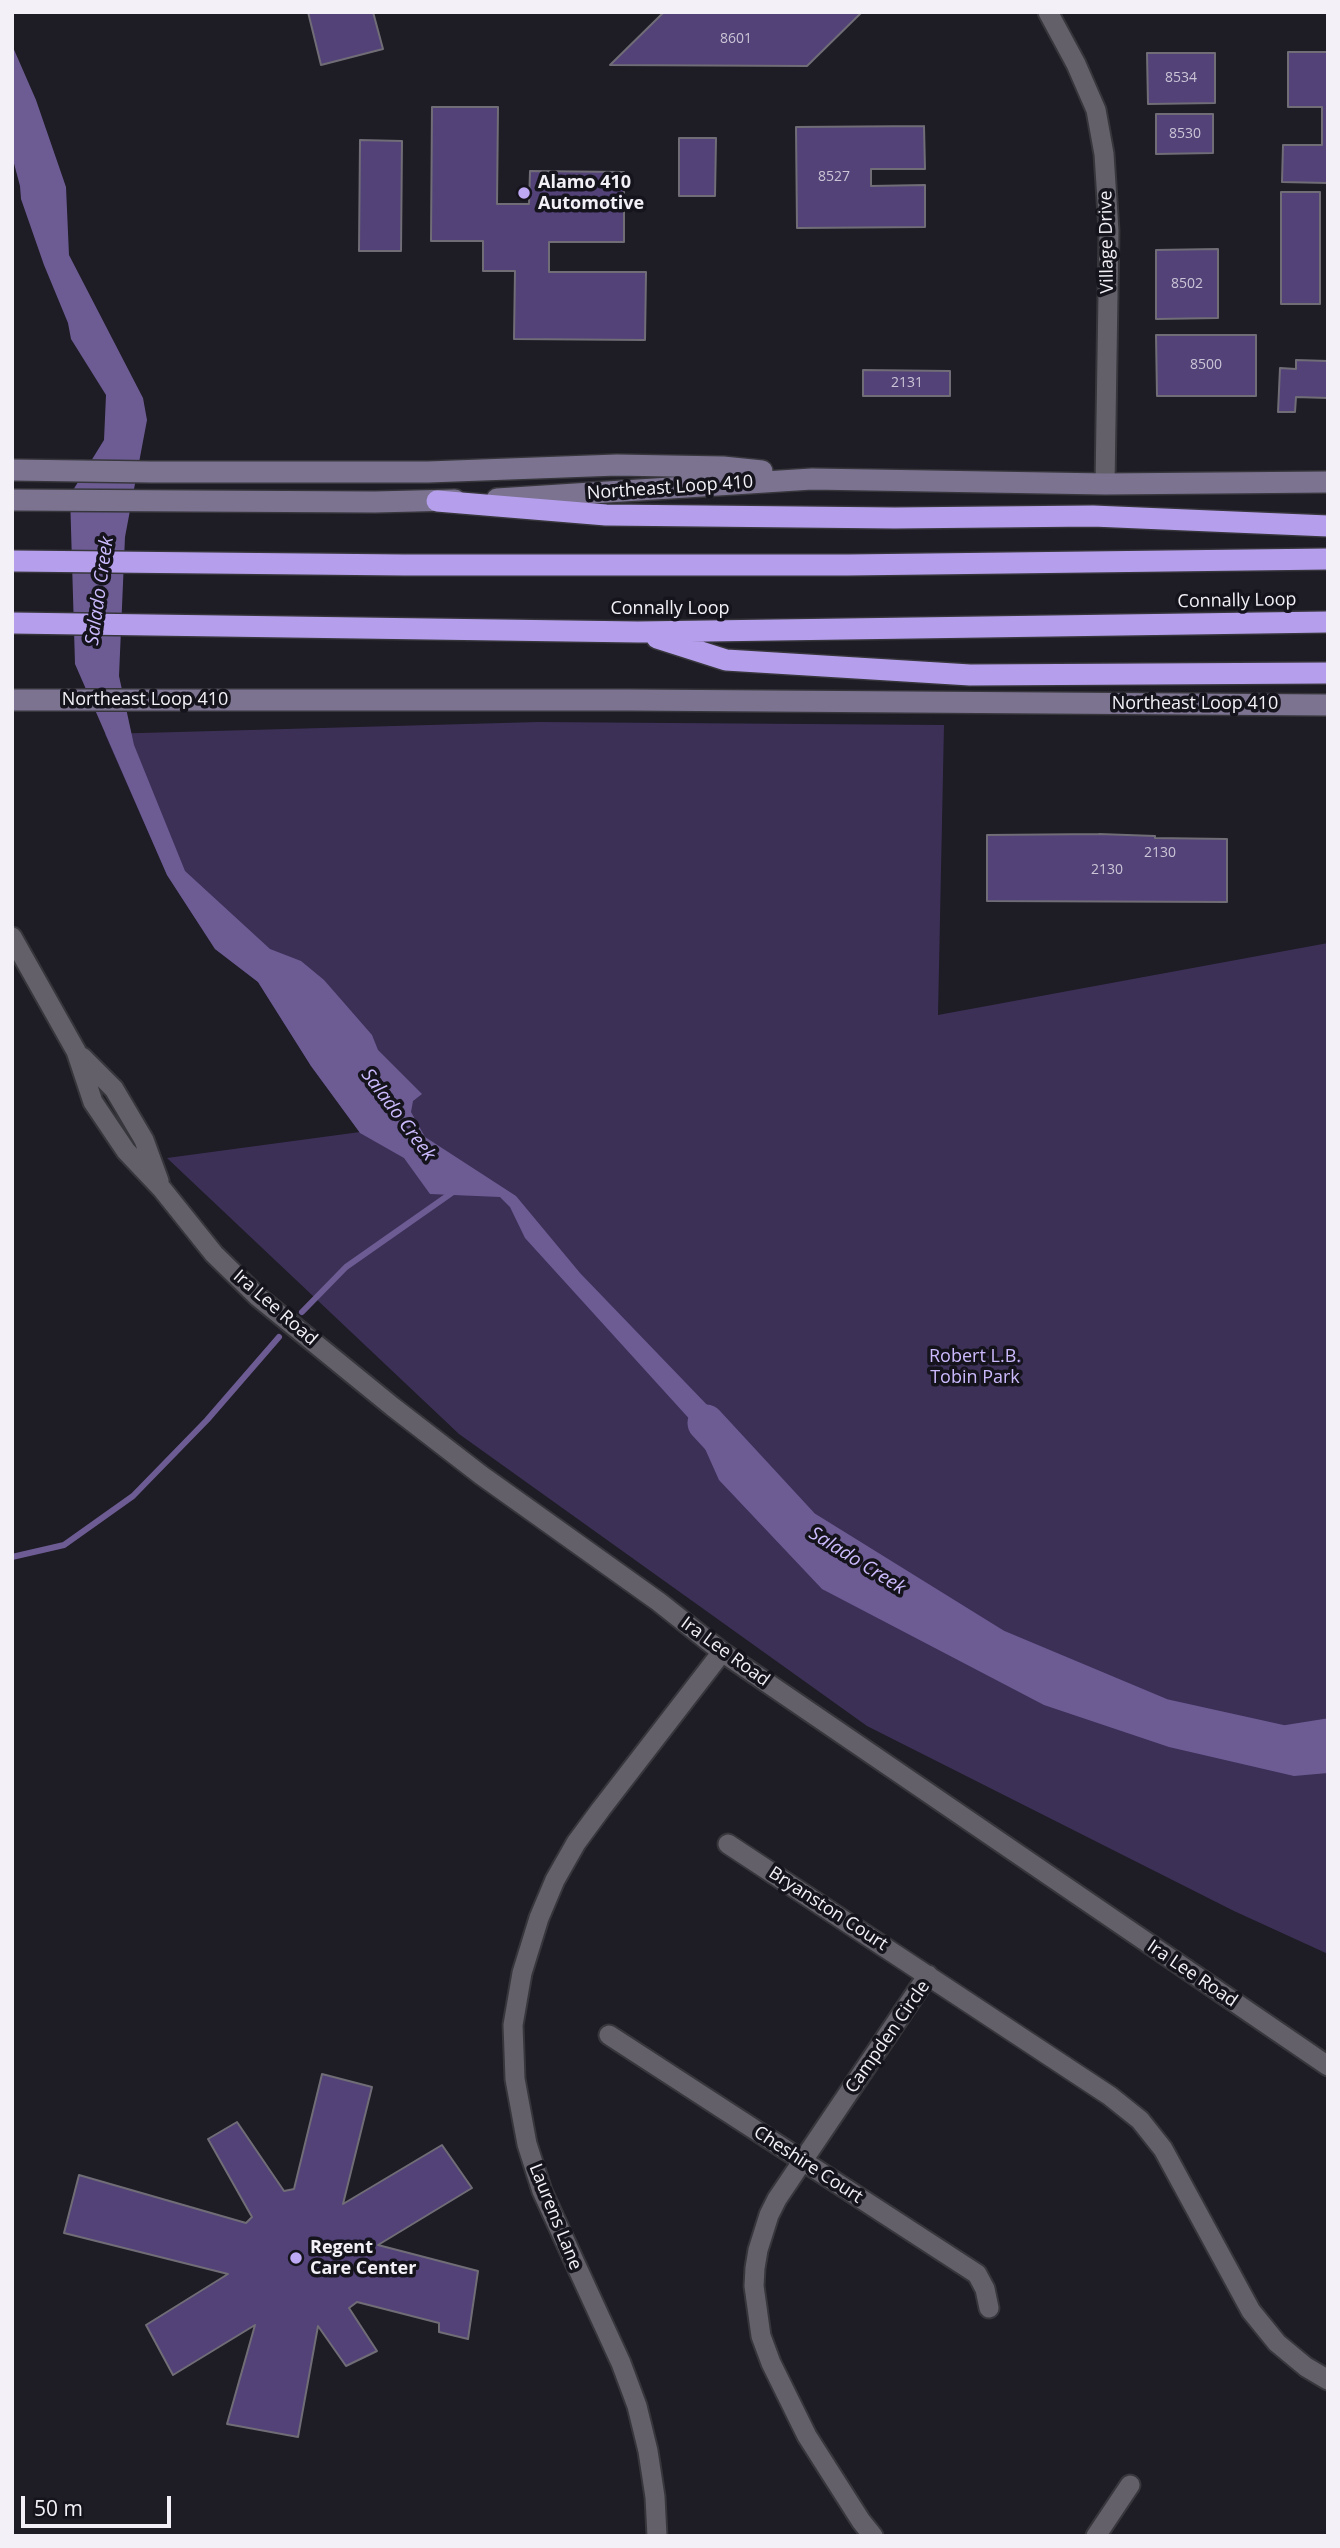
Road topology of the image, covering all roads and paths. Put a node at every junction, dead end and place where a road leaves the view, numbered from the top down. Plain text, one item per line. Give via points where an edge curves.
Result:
1 (1048, 12) edge
2 (12, 470) edge
3 (872, 480) junction
4 (1328, 482) edge
5 (1105, 484) junction
6 (12, 500) edge
7 (437, 501) junction
8 (1328, 526) edge
9 (1328, 559) edge
10 (12, 561) edge
11 (1328, 622) edge
12 (12, 623) edge
13 (638, 632) junction
14 (1328, 673) edge
15 (12, 700) edge
16 (1328, 705) edge
17 (12, 937) edge
18 (722, 1652) junction
19 (728, 1844) dead end
20 (928, 1975) junction
21 (609, 2035) dead end
22 (1328, 2066) edge
23 (802, 2162) junction
24 (989, 2308) dead end
25 (1328, 2380) edge
26 (1130, 2485) dead end
27 (657, 2536) edge
28 (873, 2536) edge
29 (1096, 2536) edge

1 - 5 street, Village Drive via 1096,110 1104,154 1109,231
2 - 3 main road via 428,472 723,467
3 - 5 main road, Northeast Loop 410
3 - 7 main road, Northeast Loop 410 via 812,479
4 - 5 main road, Northeast Loop 410
6 - 7 main road, Northeast Loop 410
7 - 8 highway via 606,515 1093,516
9 - 10 highway via 848,565
11 - 13 highway, Connally Loop
12 - 13 highway, Connally Loop
13 - 14 highway via 726,660 838,668 970,675
15 - 16 main road, Northeast Loop 410
17 - 18 street, Ira Lee Road via 76,1051 93,1102 126,1151 195,1233 258,1297 471,1467
18 - 22 street, Ira Lee Road
18 - 27 street, Laurens Lane via 592,1821 555,1880 524,1965 513,2025 515,2079 527,2144 541,2191 637,2406 648,2451
19 - 20 street, Bryanston Court
20 - 23 street, Campden Circle
20 - 25 street, Campden Circle via 1140,2120 1163,2149 1251,2311 1278,2343
21 - 23 street, Cheshire Court
23 - 24 street, Cheshire Court via 977,2273
23 - 28 street, Campden Circle via 769,2215 758,2250 754,2286 761,2336 807,2436
26 - 29 street

